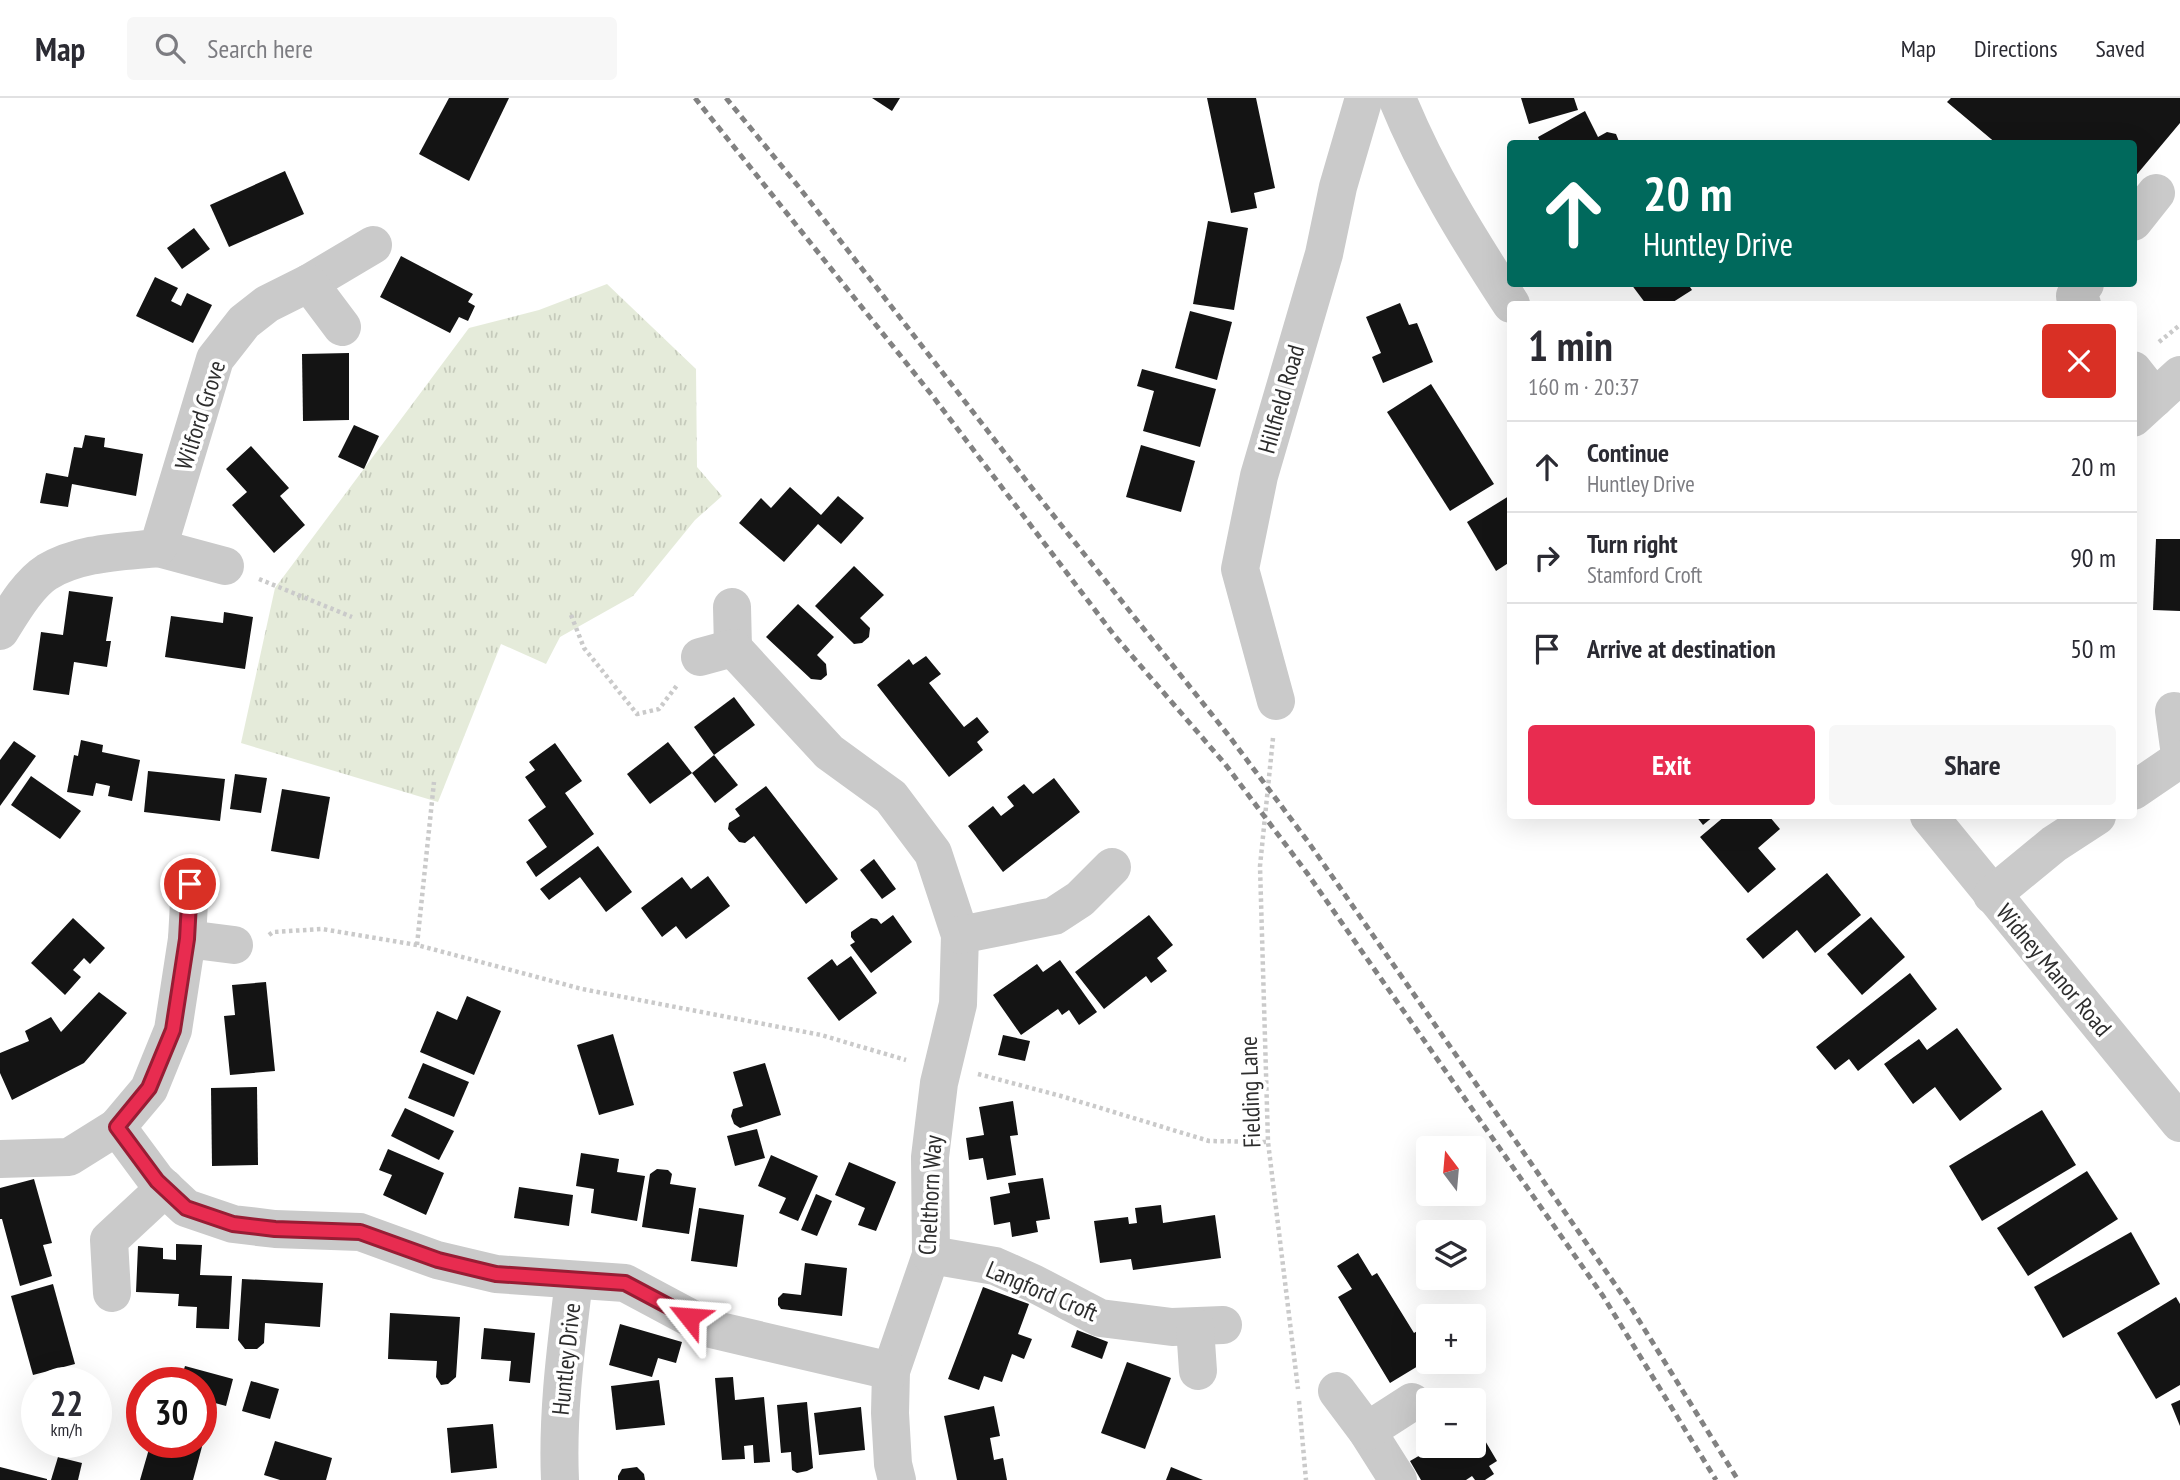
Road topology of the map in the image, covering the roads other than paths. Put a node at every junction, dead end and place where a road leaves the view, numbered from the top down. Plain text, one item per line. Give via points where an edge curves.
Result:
1 (1363, 98) edge
2 (1397, 98) edge
3 (2156, 193) dead end
4 (2137, 217) edge
5 (373, 246) dead end
6 (309, 283) junction
7 (2082, 287) edge
8 (1509, 301) edge
9 (2079, 301) edge
10 (342, 327) dead end
11 (158, 548) junction
12 (225, 566) road end
13 (732, 607) dead end
14 (0, 631) edge
15 (1276, 701) road end
16 (2175, 711) dead end
17 (2180, 757) edge
18 (2137, 788) edge
19 (1931, 819) edge
20 (2092, 819) edge
21 (1112, 867) dead end
22 (190, 884) dead end
23 (1992, 894) junction
24 (960, 935) junction
25 (187, 939) junction
26 (248, 942) road end
27 (2180, 1123) edge
28 (117, 1127) junction
29 (0, 1159) edge
30 (165, 1188) junction
31 (931, 1255) junction
32 (574, 1280) junction
33 (112, 1293) dead end
34 (891, 1371) junction
35 (1198, 1371) dead end
36 (1336, 1391) dead end
37 (1412, 1402) dead end
38 (1367, 1432) junction
39 (560, 1480) edge
40 (897, 1480) edge
41 (1398, 1480) edge

1 - 15 street, Hillfield Road via 1324,254 1259,476 1240,569
2 - 8 street via 1446,200
3 - 4 street
5 - 6 street, Wilford Grove
6 - 10 street
6 - 11 street, Wilford Grove via 267,304 244,322 215,359
7 - 9 street via 2075,296
11 - 12 street
11 - 14 street via 88,555 46,572 21,597
13 - 24 street, Chelthorn Way via 716,652 829,752 891,797 933,853
16 - 17 street
17 - 18 street
19 - 23 street, Widney Manor Road
20 - 23 street
21 - 24 street via 1080,899 1054,916
22 - 25 street
23 - 27 street, Widney Manor Road
24 - 31 street, Chelthorn Way via 958,1004 939,1083 930,1157
25 - 26 street
25 - 28 street via 173,1030 149,1088
28 - 29 street via 69,1157
28 - 30 street, Huntley Drive
30 - 32 street, Huntley Drive via 186,1208 233,1224 360,1232 438,1260 496,1274
30 - 33 street via 110,1240
31 - 34 street, Chelthorn Way
31 - 35 street, Langford Croft via 995,1266 1100,1318 1172,1327 1209,1326
32 - 34 street via 625,1283 710,1329
32 - 39 street, Huntley Drive via 563,1378
34 - 40 street, Chelthorn Way
36 - 38 street
37 - 38 street
38 - 41 street

